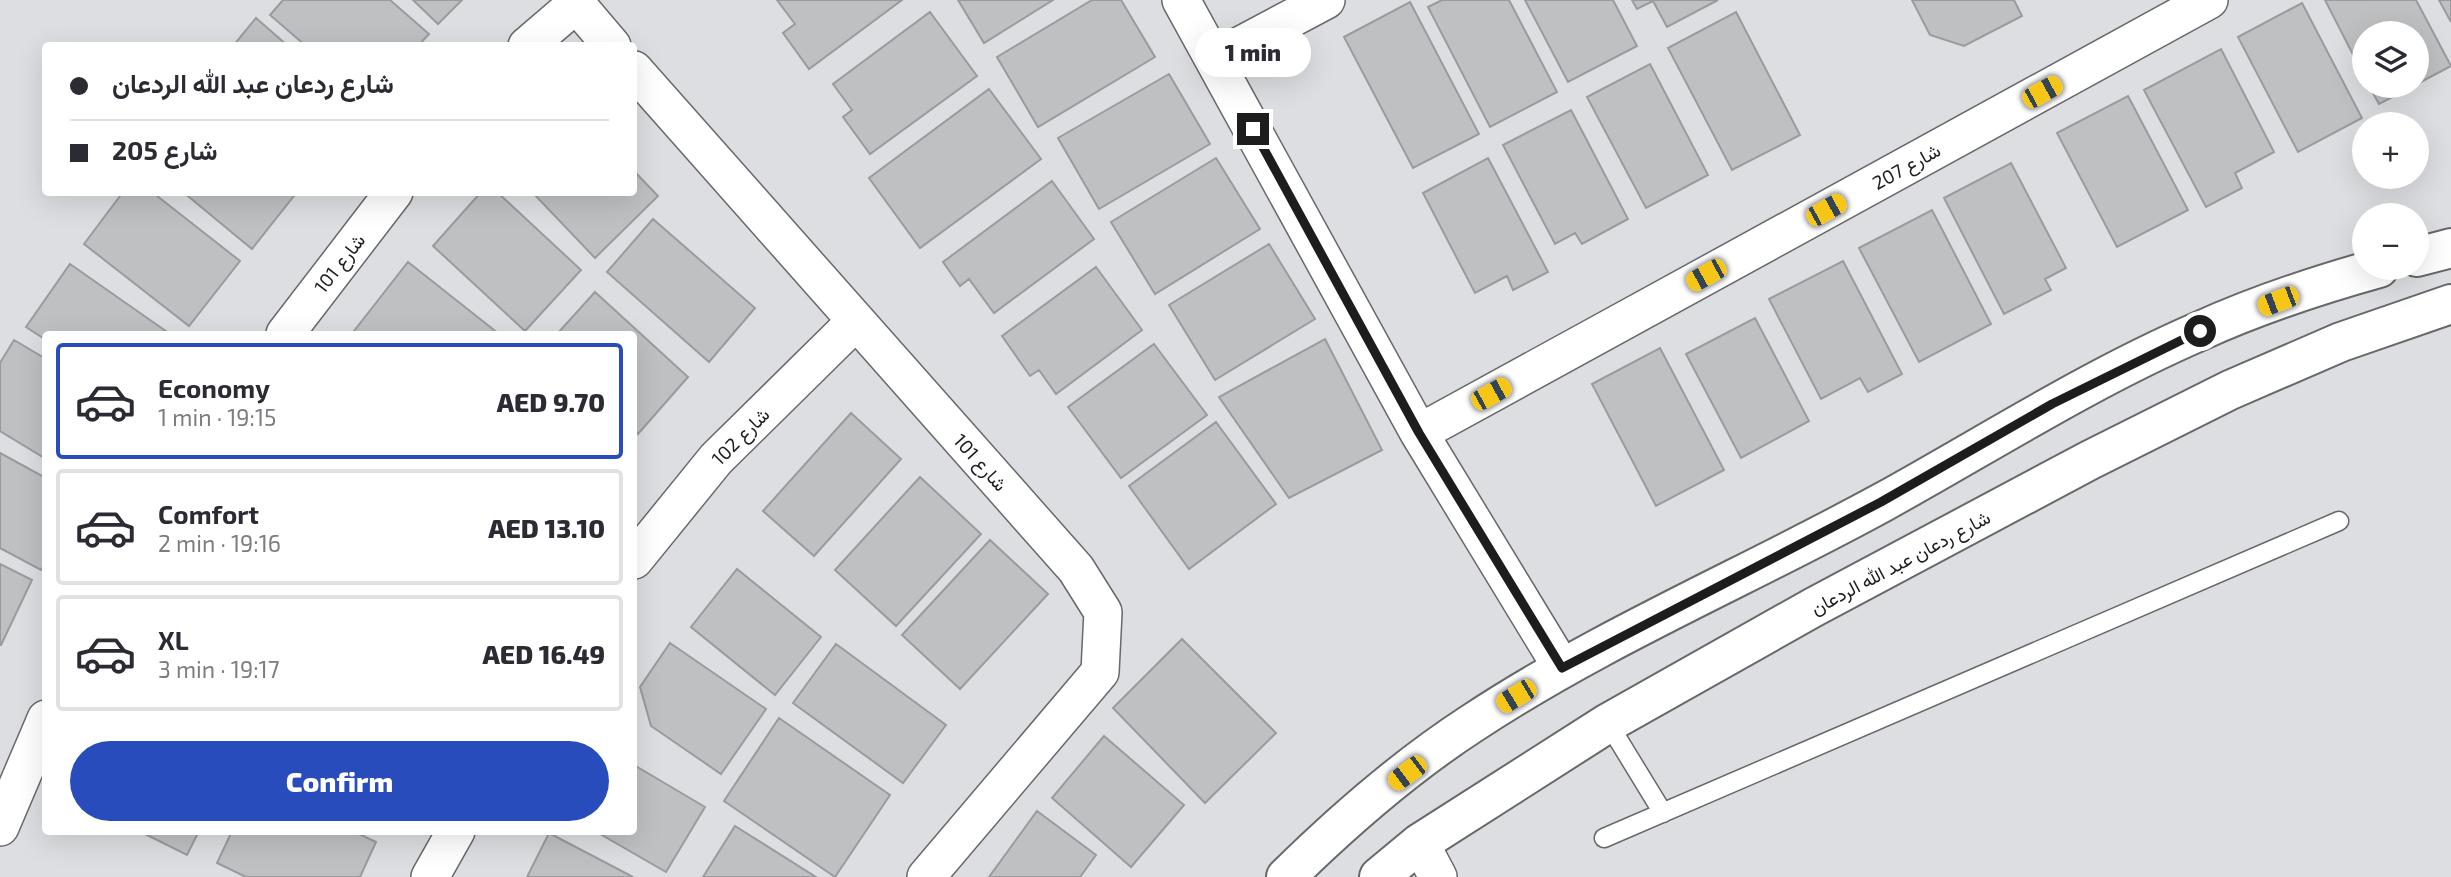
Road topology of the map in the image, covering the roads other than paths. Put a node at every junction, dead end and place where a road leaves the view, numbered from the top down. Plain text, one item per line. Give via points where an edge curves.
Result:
1 (1181, 0) edge
2 (1326, 0) edge
3 (2210, 0) edge
4 (574, 2) edge
5 (531, 42) edge
6 (609, 42) edge
7 (1215, 59) junction
8 (637, 73) edge
9 (391, 196) edge
10 (2451, 248) edge
11 (2429, 254) edge
12 (2352, 276) edge
13 (2451, 304) edge
14 (856, 321) junction
15 (287, 331) edge
16 (1419, 433) junction
17 (2339, 521) dead end
18 (637, 556) edge
19 (1562, 668) junction
20 (1608, 723) junction
21 (42, 728) edge
22 (1663, 813) junction
23 (0, 827) edge
24 (454, 835) edge
25 (1604, 838) dead end
26 (1420, 843) junction
27 (430, 877) edge
28 (926, 877) edge
29 (1286, 877) edge
30 (1379, 877) edge
31 (1438, 877) edge

1 - 7 street
2 - 7 street
3 - 16 street, شارع 207
4 - 5 street
4 - 6 street
7 - 16 street
8 - 14 street, شارع 101
9 - 15 street, شارع 101
10 - 11 street
12 - 19 street via 2200,331 2052,404 1881,502
13 - 20 street, شارع ردعان عبد الله الردعان via 2341,342 2230,390 1814,607
14 - 18 street, شارع 102 via 716,459
14 - 28 street, شارع 101 via 1076,569 1103,612 1100,672
16 - 19 street
17 - 22 lane
19 - 29 street via 1469,725 1386,788
20 - 22 lane
20 - 26 street, شارع ردعان عبد الله الردعان
21 - 23 street
22 - 25 lane
24 - 27 street
26 - 30 street, شارع ردعان عبد الله الردعان
26 - 31 street

